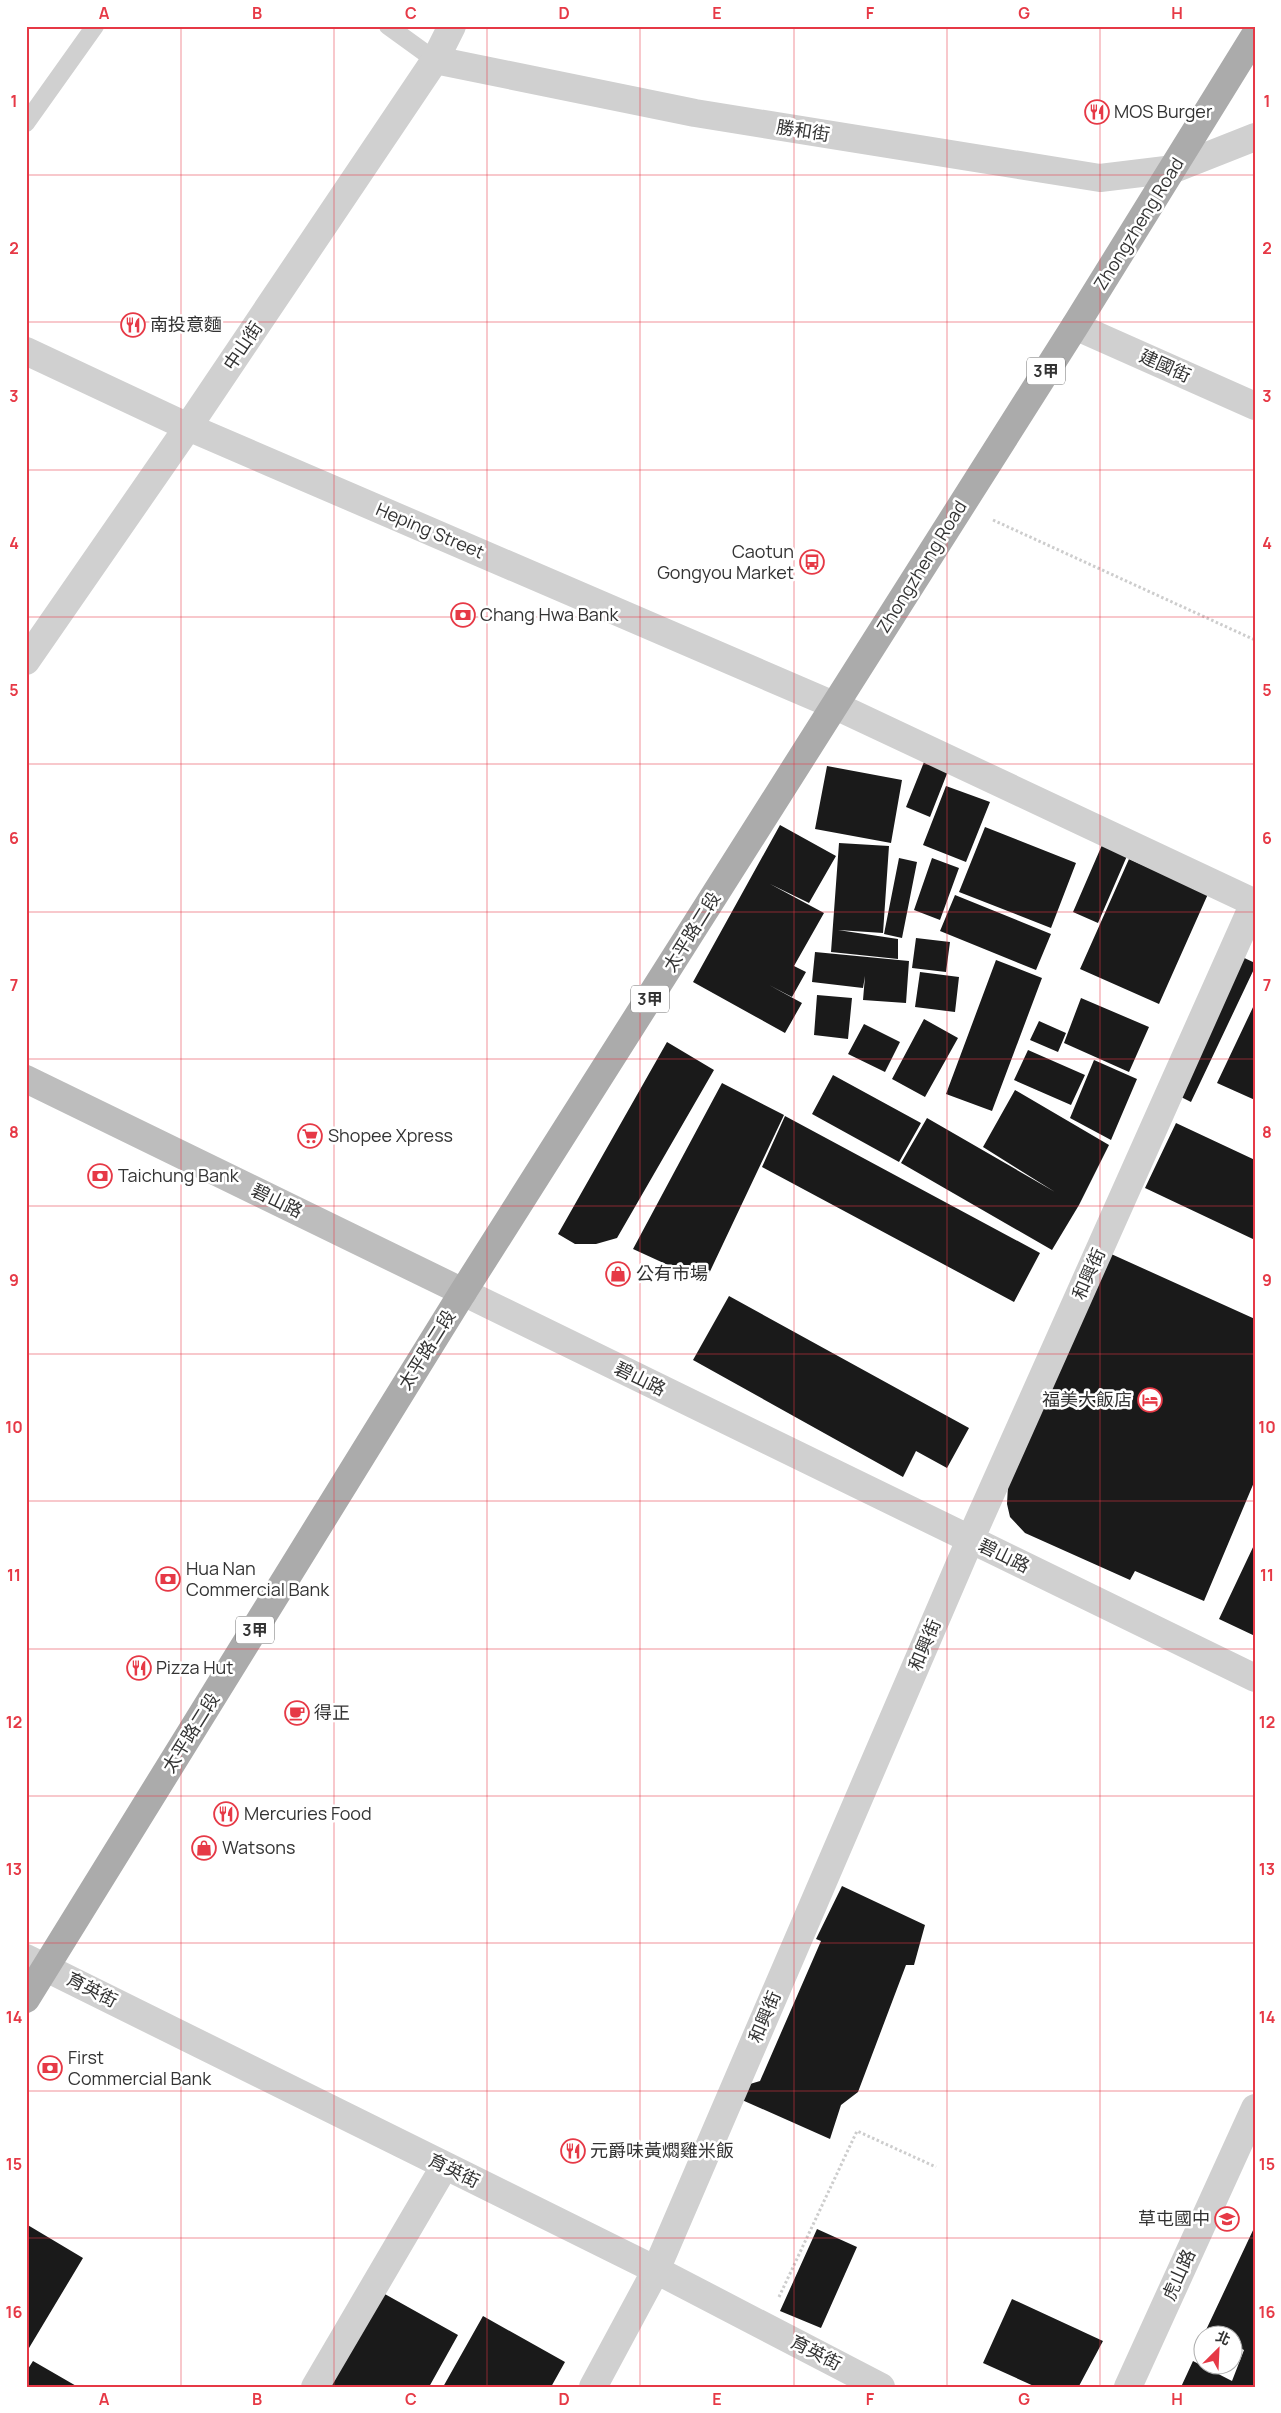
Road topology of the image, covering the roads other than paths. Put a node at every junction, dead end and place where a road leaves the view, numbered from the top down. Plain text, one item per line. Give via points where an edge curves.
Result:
1 (95, 26) edge
2 (388, 26) edge
3 (452, 26) edge
4 (1255, 35) edge
5 (435, 60) junction
6 (26, 124) edge
7 (1255, 137) edge
8 (1174, 169) junction
9 (1075, 326) junction
10 (26, 351) edge
11 (1255, 406) edge
12 (188, 427) junction
13 (26, 661) edge
14 (836, 706) junction
15 (1255, 902) edge
16 (26, 1079) edge
17 (464, 1292) junction
18 (970, 1540) junction
19 (1255, 1678) edge
20 (36, 1963) edge
21 (26, 1999) edge
22 (1255, 2108) edge
23 (444, 2167) junction
24 (656, 2270) junction
25 (315, 2387) edge
26 (593, 2387) edge
27 (881, 2387) edge
28 (1128, 2387) edge

1 - 6 lane
2 - 5 lane
3 - 5 street, 中山街
4 - 8 main road, Zhongzheng Road / 3甲
5 - 8 street, 勝和街 via 695,114 1100,178
5 - 12 street, 中山街
7 - 8 street, 勝和街
8 - 9 main road, Zhongzheng Road / 3甲
9 - 11 street, 建國街
9 - 14 main road, Zhongzheng Road / 3甲
10 - 12 street, Heping Street
12 - 13 street, 中山街
12 - 14 street, Heping Street
14 - 15 street
14 - 17 main road, 太平路二段 / 3甲
15 - 18 street, 和興街
16 - 17 main road, 碧山路
17 - 18 street, 碧山路
17 - 20 main road, 太平路二段 / 3甲
18 - 19 street, 碧山路
18 - 24 street, 和興街
20 - 21 main road, 太平路二段 / 3甲
20 - 23 street, 育英街
22 - 28 street, 虎山路
23 - 24 street, 育英街
23 - 25 street
24 - 26 street, 和興街
24 - 27 street, 育英街

